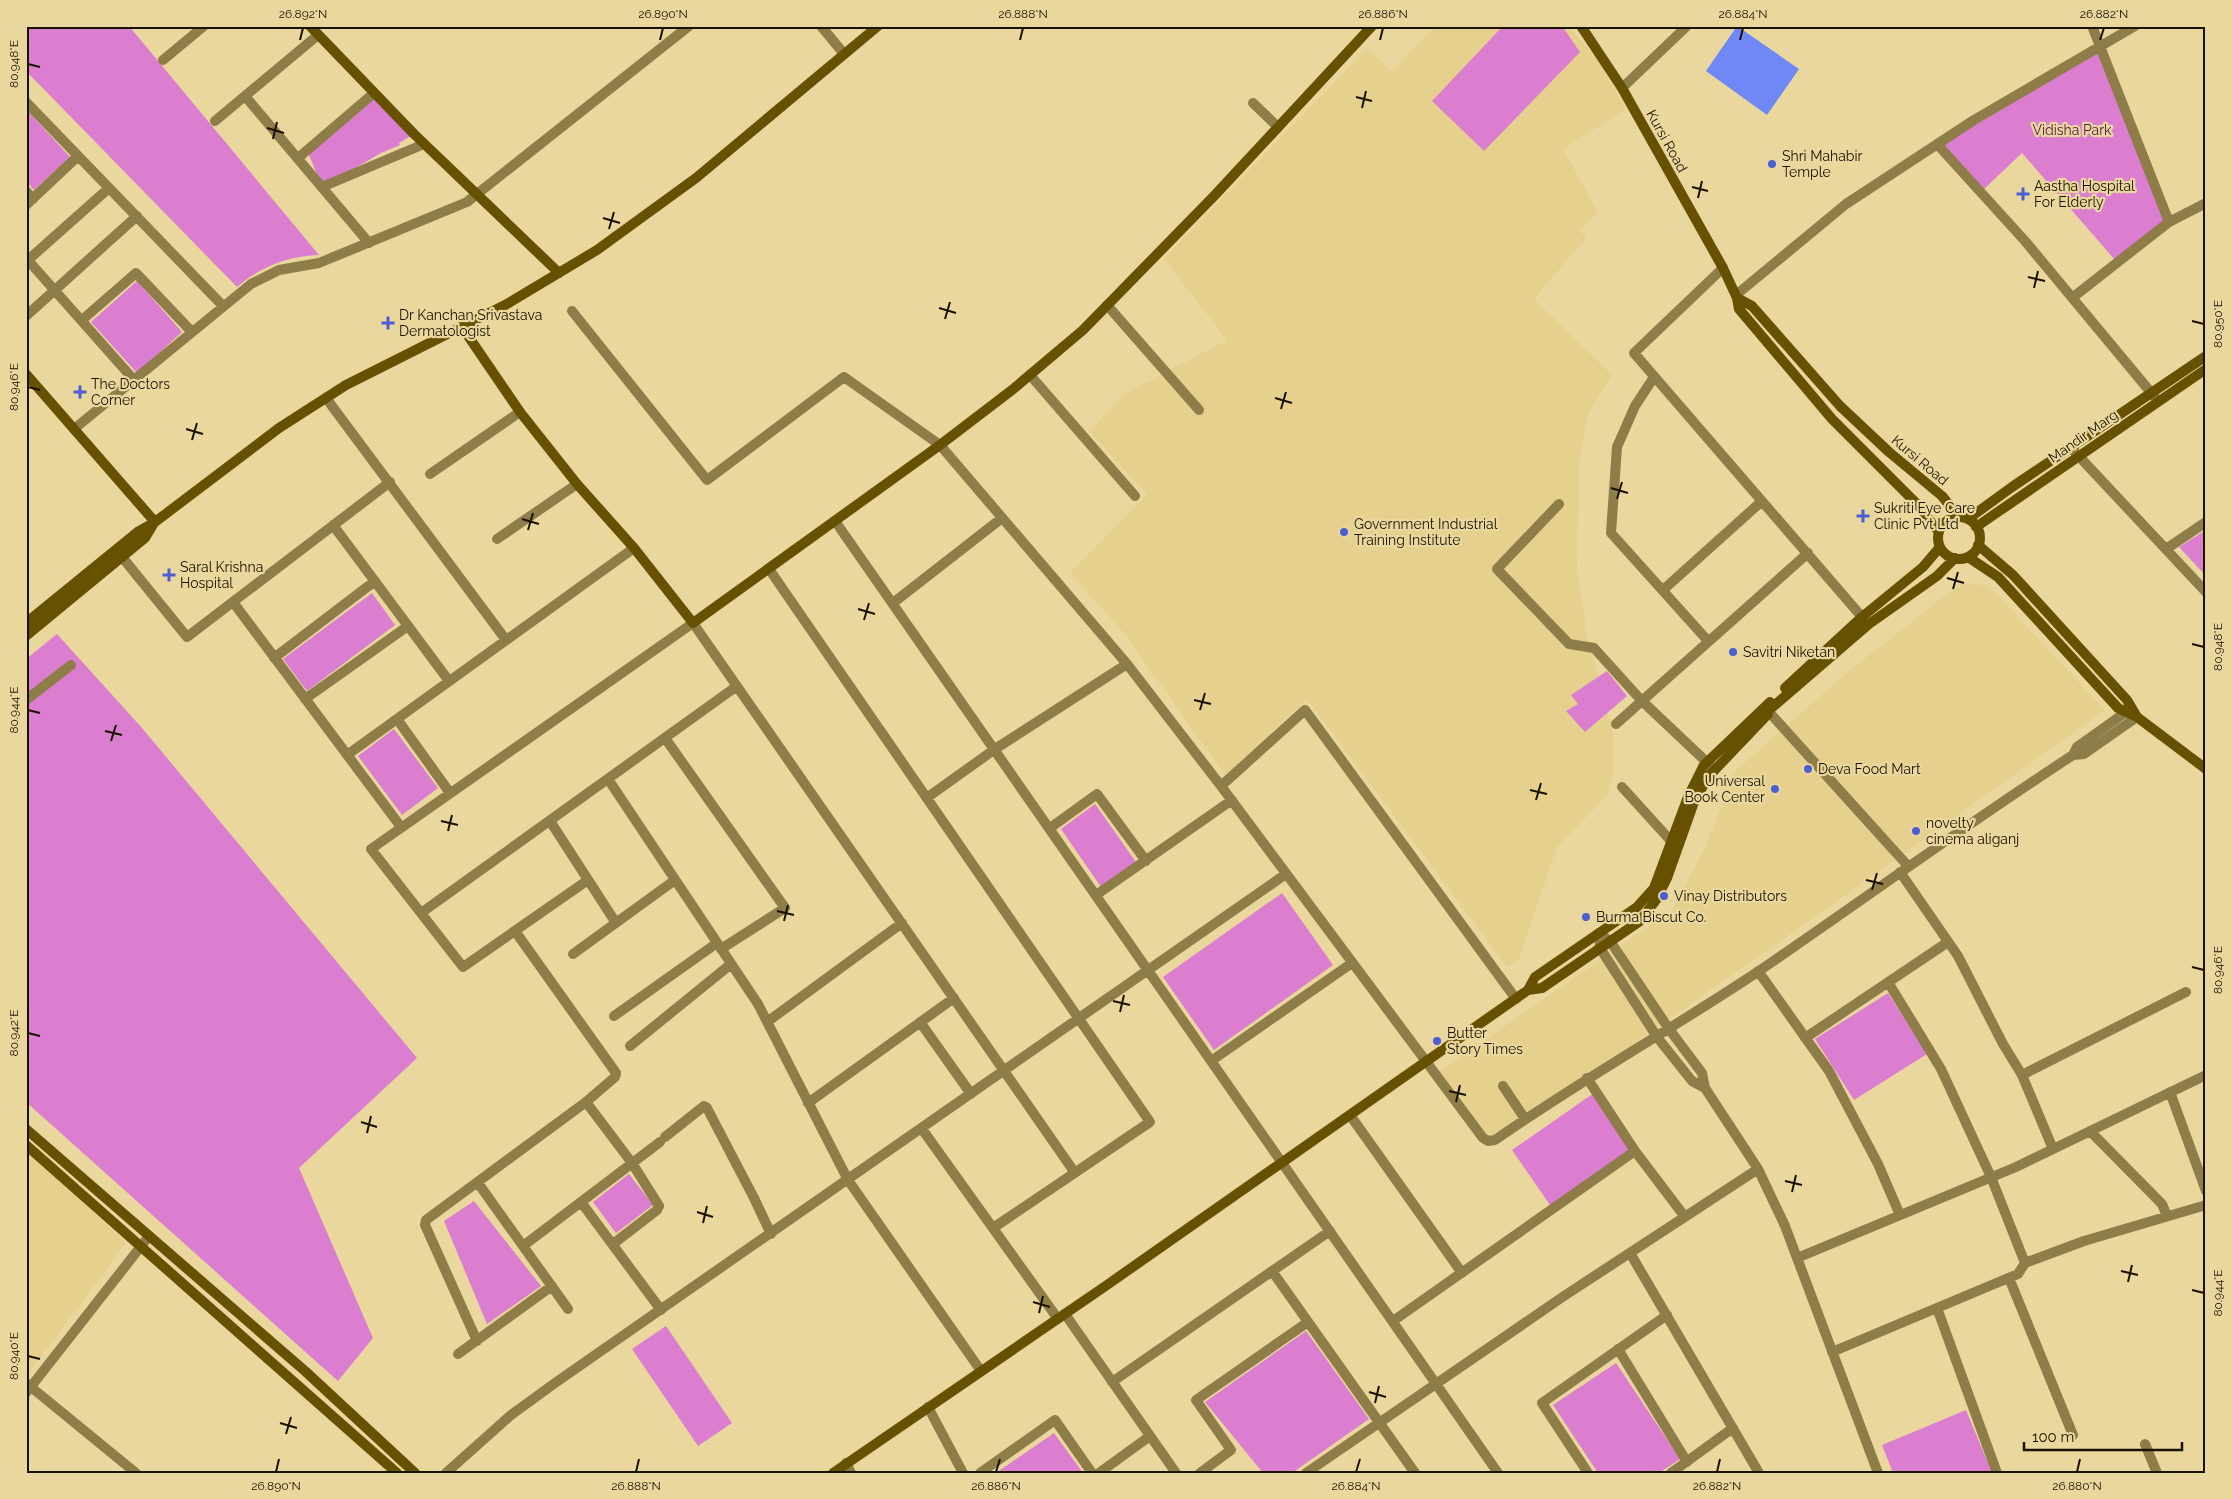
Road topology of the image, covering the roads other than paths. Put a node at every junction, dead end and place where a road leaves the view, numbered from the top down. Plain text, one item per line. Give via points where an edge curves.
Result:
1 (204, 26) edge
2 (310, 26) edge
3 (689, 26) edge
4 (821, 26) edge
5 (878, 26) edge
6 (1372, 26) edge
7 (1581, 26) edge
8 (1687, 26) edge
9 (2092, 26) edge
10 (2135, 26) edge
11 (318, 35) junction
12 (2100, 46) junction
13 (844, 54) junction
14 (163, 60) dead end
15 (1622, 88) junction
16 (374, 93) junction
17 (246, 96) junction
18 (26, 102) edge
19 (1253, 103) dead end
20 (215, 121) dead end
21 (1278, 127) junction
22 (424, 144) junction
23 (1937, 144) junction
24 (78, 156) junction
25 (298, 158) junction
26 (322, 187) junction
27 (109, 188) junction
28 (476, 194) junction
29 (29, 198) edge
30 (2206, 203) edge
31 (136, 216) junction
32 (2169, 222) junction
33 (369, 243) junction
34 (27, 259) edge
35 (1723, 268) junction
36 (559, 273) junction
37 (55, 290) junction
38 (1737, 297) junction
39 (2072, 298) junction
40 (223, 306) junction
41 (1107, 306) junction
42 (572, 311) dead end
43 (26, 316) edge
44 (82, 320) junction
45 (462, 327) junction
46 (192, 332) junction
47 (2206, 356) edge
48 (2206, 369) edge
49 (26, 374) edge
50 (1030, 376) junction
51 (1654, 377) junction
52 (134, 380) junction
53 (2151, 392) junction
54 (326, 398) junction
55 (2158, 401) junction
56 (1199, 410) dead end
57 (520, 412) junction
58 (74, 429) junction
59 (940, 445) junction
60 (2070, 447) junction
61 (2078, 455) junction
62 (430, 474) dead end
63 (390, 482) junction
64 (576, 484) junction
65 (1135, 496) dead end
66 (1762, 501) junction
67 (1559, 504) dead end
68 (1002, 518) junction
69 (1963, 518) junction
70 (835, 521) junction
71 (155, 522) junction
72 (2206, 522) edge
73 (333, 525) junction
74 (1976, 527) junction
75 (1939, 532) junction
76 (498, 539) dead end
77 (1978, 545) junction
78 (1940, 547) junction
79 (634, 548) junction
80 (2166, 549) junction
81 (1808, 553) junction
82 (1968, 556) junction
83 (122, 557) junction
84 (1955, 558) junction
85 (769, 569) junction
86 (375, 580) junction
87 (1663, 590) junction
88 (2206, 592) edge
89 (233, 602) junction
90 (893, 603) junction
91 (1862, 617) junction
92 (26, 623) edge
93 (693, 623) junction
94 (408, 626) junction
95 (26, 636) edge
96 (506, 640) junction
97 (1708, 641) junction
98 (274, 658) junction
99 (71, 664) dead end
100 (1127, 664) junction
101 (449, 681) junction
102 (737, 686) junction
103 (306, 699) junction
104 (26, 700) edge
105 (1642, 700) junction
106 (1768, 712) junction
107 (2126, 712) junction
108 (2137, 717) junction
109 (397, 719) junction
110 (1616, 724) dead end
111 (665, 738) junction
112 (994, 749) junction
113 (347, 755) junction
114 (2073, 755) junction
115 (1711, 766) junction
116 (2206, 769) edge
117 (608, 779) junction
118 (1221, 786) junction
119 (1622, 787) dead end
120 (450, 793) junction
121 (928, 797) junction
122 (1232, 800) junction
123 (550, 821) junction
124 (402, 827) junction
125 (1050, 828) junction
126 (1671, 841) junction
127 (1146, 861) junction
128 (1904, 869) junction
129 (1286, 874) junction
130 (588, 880) junction
131 (675, 880) junction
132 (1096, 895) junction
133 (420, 913) junction
134 (616, 923) junction
135 (902, 923) junction
136 (515, 930) junction
137 (1599, 933) junction
138 (1610, 941) junction
139 (1948, 942) junction
140 (719, 946) junction
141 (1600, 948) junction
142 (573, 954) dead end
143 (1352, 963) junction
144 (731, 964) junction
145 (1149, 971) junction
146 (1758, 972) junction
147 (1888, 982) junction
148 (1528, 990) junction
149 (2186, 992) dead end
150 (954, 998) junction
151 (1516, 999) junction
152 (614, 1016) dead end
153 (1081, 1018) junction
154 (767, 1022) junction
155 (920, 1022) junction
156 (1669, 1029) junction
157 (1657, 1037) junction
158 (1805, 1038) junction
159 (630, 1046) dead end
160 (1211, 1061) junction
161 (1425, 1062) junction
162 (1005, 1071) junction
163 (2022, 1075) junction
164 (2206, 1075) edge
165 (1587, 1078) junction
166 (1503, 1086) dead end
167 (1705, 1088) junction
168 (2170, 1092) junction
169 (971, 1094) junction
170 (586, 1102) junction
171 (808, 1103) junction
172 (1350, 1115) junction
173 (1525, 1119) junction
174 (922, 1128) junction
175 (26, 1129) edge
176 (2090, 1131) junction
177 (26, 1146) edge
178 (2053, 1149) junction
179 (1635, 1151) junction
180 (632, 1163) junction
181 (1282, 1163) junction
182 (1758, 1169) junction
183 (1075, 1173) junction
184 (1992, 1178) junction
185 (848, 1180) junction
186 (478, 1183) junction
187 (2206, 1191) edge
188 (581, 1202) junction
189 (2206, 1205) edge
190 (1900, 1215) junction
191 (1685, 1216) junction
192 (2167, 1216) junction
193 (993, 1228) junction
194 (1330, 1231) junction
195 (771, 1234) junction
196 (149, 1236) junction
197 (612, 1244) junction
198 (139, 1246) junction
199 (523, 1246) junction
200 (1630, 1253) junction
201 (1797, 1258) junction
202 (2025, 1263) junction
203 (1272, 1271) junction
204 (1462, 1273) junction
205 (2009, 1278) junction
206 (552, 1286) junction
207 (1937, 1308) junction
208 (568, 1309) dead end
209 (661, 1310) junction
210 (1667, 1315) junction
211 (1061, 1316) junction
212 (1393, 1321) junction
213 (1308, 1322) junction
214 (477, 1341) junction
215 (1618, 1349) junction
216 (1832, 1352) junction
217 (458, 1354) dead end
218 (981, 1371) junction
219 (1112, 1382) junction
220 (1436, 1383) junction
221 (28, 1388) edge
222 (928, 1407) junction
223 (1379, 1422) junction
224 (1733, 1428) junction
225 (2072, 1435) dead end
226 (1150, 1436) junction
227 (2145, 1444) dead end
228 (1687, 1462) junction
229 (848, 1468) edge
230 (136, 1473) edge
231 (397, 1473) edge
232 (415, 1473) edge
233 (446, 1473) edge
234 (833, 1473) edge
235 (963, 1473) edge
236 (980, 1473) edge
237 (1092, 1473) edge
238 (1099, 1473) edge
239 (1176, 1473) edge
240 (1200, 1473) edge
241 (1306, 1473) edge
242 (1415, 1473) edge
243 (1498, 1473) edge
244 (1588, 1473) edge
245 (1671, 1473) edge
246 (1759, 1473) edge
247 (1878, 1473) edge
248 (1997, 1473) edge
249 (2157, 1473) edge

1 - 14 street
2 - 11 main road
3 - 28 street
4 - 13 street
5 - 13 main road
6 - 21 main road
7 - 15 main road, Kursi Road
8 - 15 street
9 - 12 street
10 - 12 street
11 - 16 main road
11 - 17 street
12 - 23 street
12 - 32 street
13 - 36 main road via 696,178 597,250
15 - 35 main road, Kursi Road
16 - 22 main road
16 - 25 street
17 - 20 street
17 - 25 street
18 - 24 street
19 - 21 street
21 - 41 main road
22 - 26 street
22 - 28 main road
23 - 38 street via 1846,204
23 - 39 street
24 - 27 street
24 - 29 street
25 - 26 street
26 - 33 street
27 - 31 street
27 - 34 street
28 - 33 street via 467,202
28 - 36 main road
30 - 32 street
31 - 37 street
31 - 40 street
32 - 39 street
33 - 40 street via 319,263 279,270 251,284
34 - 37 street
35 - 38 main road, Kursi Road
35 - 51 street via 1634,353
36 - 45 main road
37 - 43 street
37 - 44 street
38 - 69 main road, Kursi Road via 1752,306 1840,406
38 - 75 main road, Kursi Road via 1739,309 1832,419 1917,504
39 - 53 street
40 - 46 street
41 - 50 main road
41 - 56 street
42 - 59 street via 707,480 844,377
44 - 46 street via 136,273
44 - 52 street
45 - 54 main road
45 - 57 main road
46 - 52 street
47 - 53 main road
48 - 55 main road, Mandir Marg
49 - 58 main road
50 - 59 main road
50 - 65 street
51 - 66 street
51 - 87 street via 1635,406 1617,447 1611,533
52 - 58 street
53 - 55 street
53 - 60 main road
54 - 63 street
54 - 71 main road via 279,428
55 - 61 main road, Mandir Marg
57 - 62 street
57 - 64 main road
58 - 71 main road
59 - 68 street
59 - 70 main road
60 - 61 street
60 - 69 main road
61 - 74 main road, Mandir Marg
61 - 80 street
63 - 73 street
63 - 96 street
64 - 76 street
64 - 79 main road
66 - 81 street
66 - 87 street
67 - 105 street via 1497,569 1569,644 1594,648
68 - 90 street
68 - 100 street
69 - 74 main road
69 - 75 main road via 1950,519
70 - 85 main road
70 - 90 street
71 - 83 main road via 145,538
71 - 92 main road via 139,530
72 - 80 street
73 - 86 street
73 - 89 street
74 - 77 main road
75 - 78 main road
77 - 82 main road
77 - 108 main road via 2013,574 2127,700
78 - 84 main road
78 - 91 main road via 1924,566
79 - 93 main road
79 - 96 street
80 - 88 street
81 - 91 street
81 - 97 street
82 - 84 main road
82 - 107 main road via 1998,577 2118,708
83 - 89 street via 187,637
83 - 95 main road
84 - 106 main road via 1937,576 1869,624
85 - 93 main road
85 - 121 street
86 - 94 street
86 - 98 street
87 - 97 street
89 - 98 street
90 - 112 street
91 - 115 main road
93 - 102 street
93 - 120 street
94 - 101 street
94 - 103 street
96 - 101 street
97 - 105 street
98 - 103 street
99 - 104 street
100 - 112 street
100 - 118 street
101 - 109 street
102 - 111 street
102 - 135 street
103 - 113 street
105 - 110 street
105 - 115 street
106 - 115 main road
106 - 128 street
107 - 108 main road
107 - 114 street via 2077,747
108 - 114 street via 2084,754
108 - 116 main road
109 - 113 street
109 - 120 street
111 - 117 street
111 - 140 street via 785,908
112 - 121 street
112 - 125 street
113 - 124 street
114 - 128 street
115 - 126 main road via 1688,797
115 - 138 main road via 1656,900 1640,921
117 - 123 street
117 - 131 street
118 - 122 street
118 - 151 street via 1305,710
119 - 126 street
120 - 124 street
121 - 153 street
122 - 127 street
122 - 129 street
123 - 130 street
123 - 133 street
124 - 133 street via 371,849
125 - 127 street via 1097,794
125 - 132 street
126 - 137 main road via 1654,888 1637,907
127 - 132 street
128 - 139 street
128 - 146 street
129 - 143 street
129 - 145 street
130 - 134 street
130 - 136 street
131 - 134 street
131 - 140 street
132 - 145 street
133 - 136 street via 463,967
134 - 142 street
135 - 150 street
135 - 154 street
136 - 170 street via 616,1070 615,1077
137 - 138 street
137 - 141 street
137 - 148 main road via 1535,977
138 - 141 main road
138 - 156 street
139 - 147 street
139 - 163 street
140 - 144 street
140 - 152 street
141 - 148 main road via 1542,988
141 - 157 street
143 - 160 street
143 - 161 street
144 - 154 street
144 - 159 street
145 - 153 street
145 - 160 street
146 - 156 street
146 - 158 street
147 - 158 street
147 - 184 street via 1942,1069
148 - 151 main road
149 - 163 street
150 - 155 street
150 - 162 street
151 - 161 main road
153 - 162 street
153 - 183 street via 1150,1122
154 - 171 street
155 - 169 street
155 - 171 street
156 - 157 street
156 - 167 street via 1702,1073
157 - 165 street
157 - 167 street via 1692,1081
158 - 190 street via 1829,1071 1878,1164
160 - 181 street
161 - 172 main road
161 - 173 street via 1488,1141 1495,1140
162 - 169 street
162 - 183 street
163 - 178 street
164 - 168 street
165 - 173 street
165 - 179 street
166 - 173 street
167 - 182 street
168 - 176 street
168 - 187 street
169 - 174 street
170 - 180 street
170 - 186 street
171 - 185 street
172 - 181 main road
172 - 204 street
174 - 185 street
174 - 193 street
175 - 196 main road
176 - 178 street
176 - 192 street via 2162,1204
177 - 198 main road
178 - 184 street
179 - 191 street
179 - 204 street
180 - 188 street
180 - 195 street via 704,1106
180 - 197 street via 658,1203 658,1208
181 - 194 street
181 - 211 main road
182 - 191 street
182 - 201 street
183 - 193 street
184 - 190 street
184 - 202 street
185 - 195 street
185 - 218 street
186 - 199 street
186 - 214 street via 427,1218 425,1223
188 - 197 street
188 - 199 street
189 - 192 street
190 - 201 street
191 - 200 street
192 - 202 street
193 - 211 street
194 - 203 street
194 - 212 street
195 - 209 street
196 - 198 street
196 - 232 main road via 305,1371
197 - 209 street
198 - 221 street
198 - 231 main road
199 - 206 street
200 - 210 street
200 - 220 street
201 - 216 street
202 - 205 street via 2018,1274
203 - 213 street
203 - 219 street
204 - 212 street
205 - 207 street
205 - 225 street
206 - 208 street
206 - 214 street
207 - 216 street
207 - 248 street
209 - 233 street via 511,1415
210 - 215 street
210 - 224 street
211 - 218 main road
211 - 219 street
212 - 220 street
213 - 223 street
213 - 240 street via 1196,1400 1231,1450
214 - 217 street
215 - 228 street
215 - 244 street via 1542,1403
216 - 247 street
218 - 222 main road
219 - 226 street
220 - 223 street
220 - 243 street
221 - 230 street
222 - 229 main road
222 - 235 street
223 - 241 street
223 - 242 street
224 - 228 street
224 - 246 street
226 - 238 street
226 - 239 street
227 - 249 street
228 - 245 street
229 - 234 main road
236 - 237 street via 1055,1420

